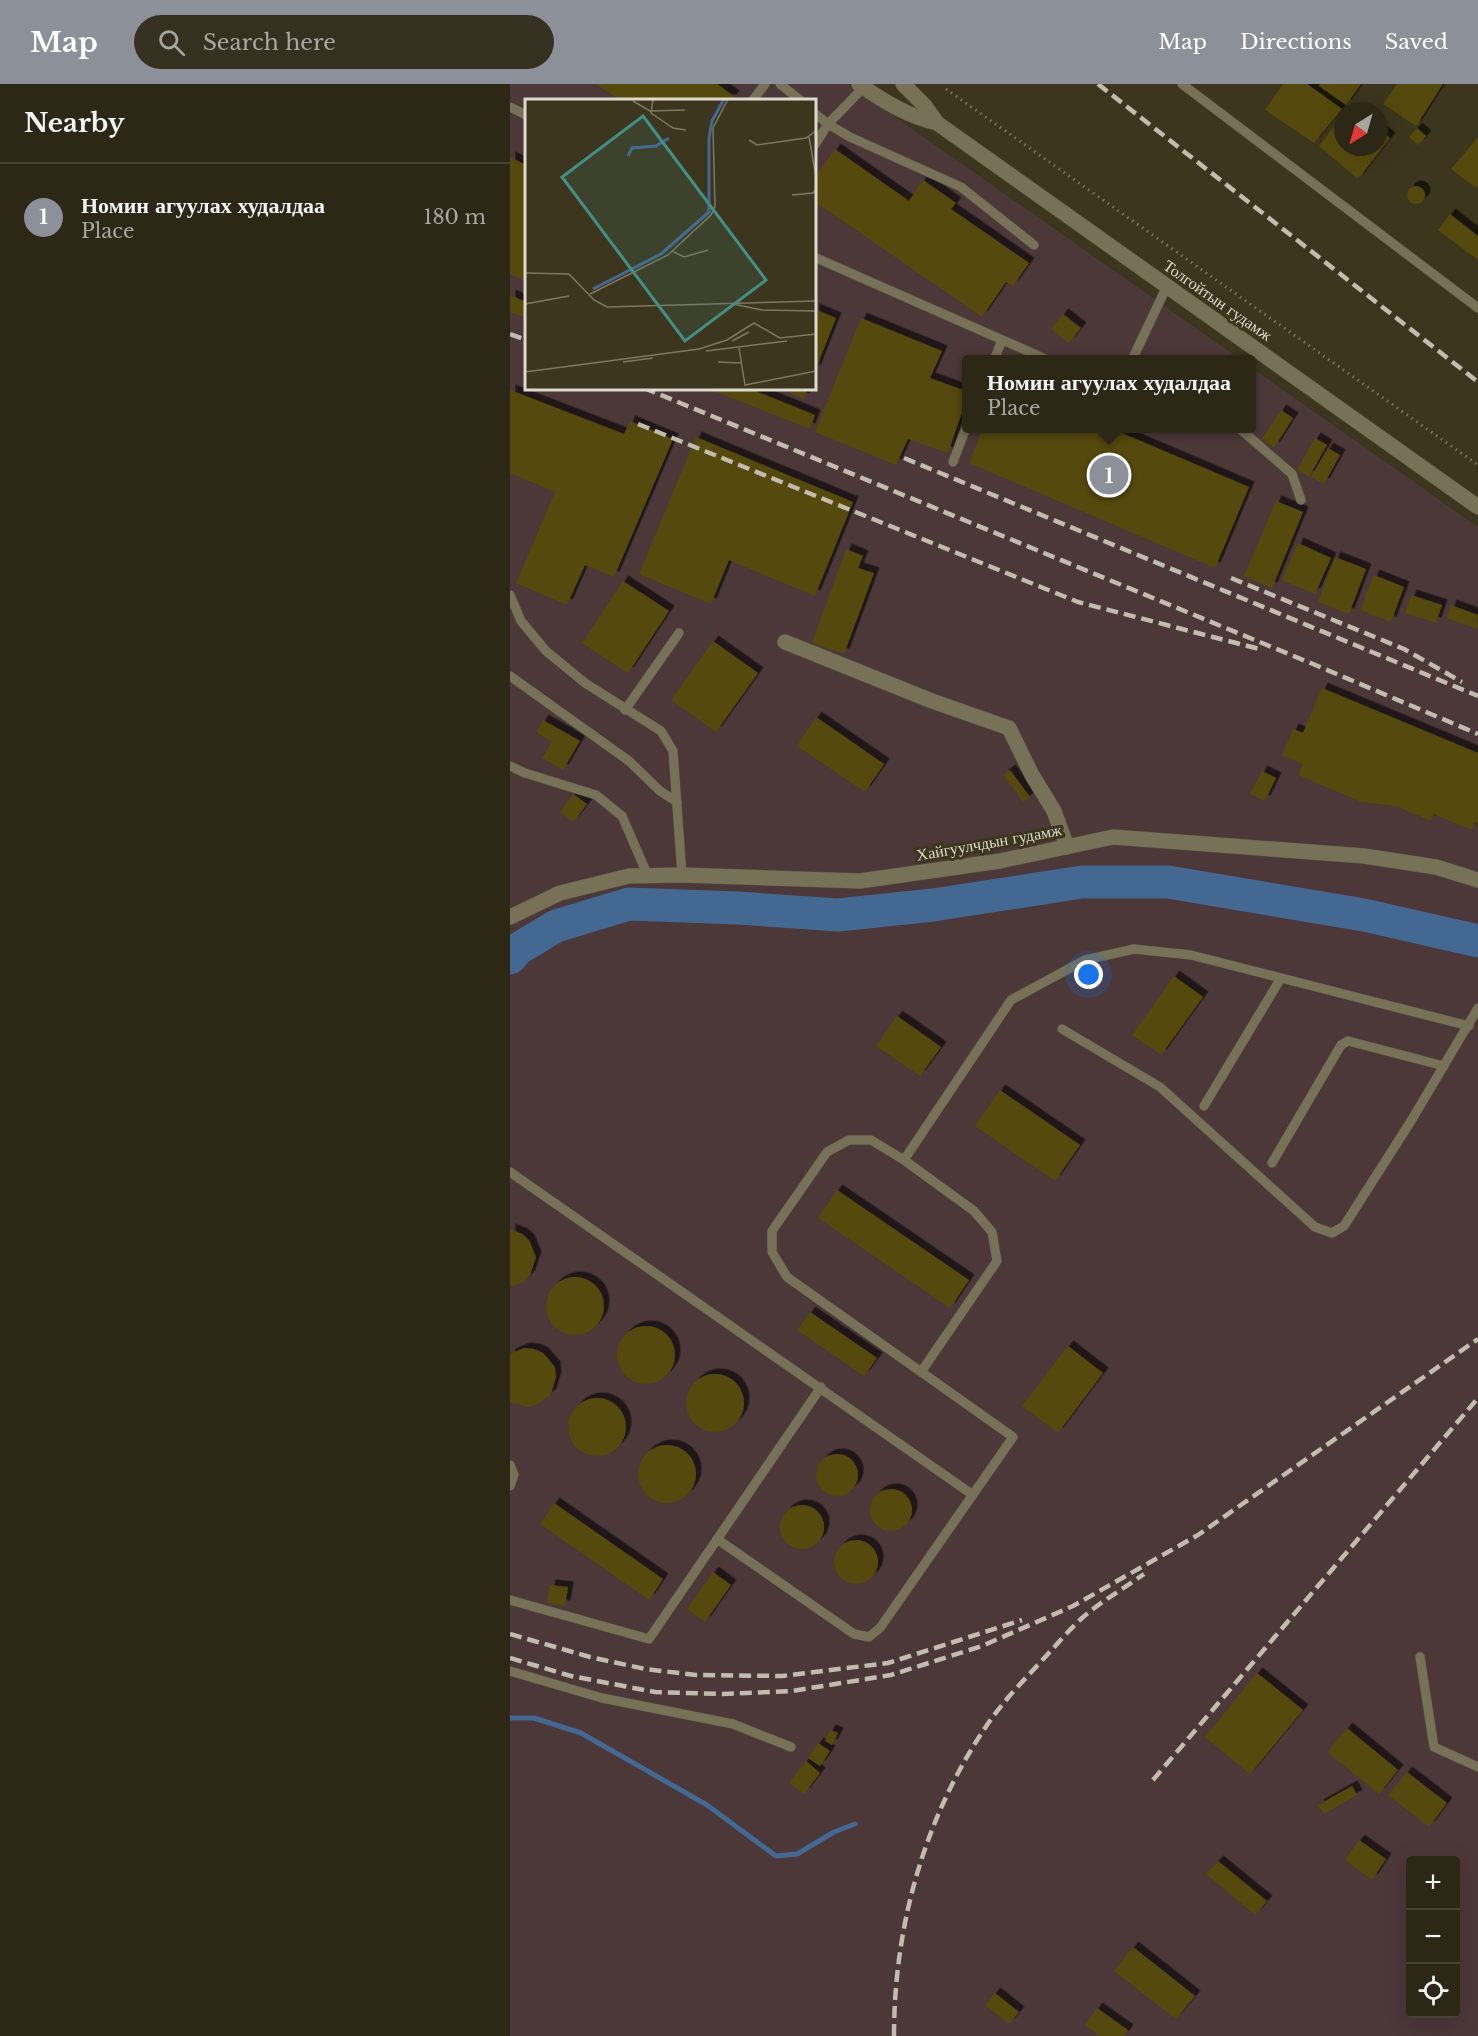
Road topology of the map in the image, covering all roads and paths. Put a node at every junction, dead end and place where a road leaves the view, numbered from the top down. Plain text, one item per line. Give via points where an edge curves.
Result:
1 (765, 84) edge
2 (780, 84) edge
3 (903, 84) edge
4 (1182, 84) edge
5 (862, 86) edge
6 (946, 89) dead end
7 (754, 99) edge
8 (799, 99) edge
9 (510, 107) edge
10 (525, 114) edge
11 (816, 115) edge
12 (938, 123) junction
13 (828, 124) junction
14 (816, 143) edge
15 (1034, 245) dead end
16 (816, 258) edge
17 (1167, 286) junction
18 (1478, 309) edge
19 (1002, 340) junction
20 (996, 355) edge
21 (1036, 355) edge
22 (1134, 355) edge
23 (964, 433) edge
24 (1244, 433) edge
25 (953, 462) dead end
26 (1478, 465) edge
27 (1301, 500) dead end
28 (1478, 507) edge
29 (510, 595) edge
30 (679, 633) dead end
31 (785, 642) dead end
32 (510, 676) edge
33 (625, 710) junction
34 (510, 766) edge
35 (677, 802) junction
36 (1066, 847) junction
37 (682, 875) junction
38 (648, 876) junction
39 (1478, 880) edge
40 (510, 917) edge
41 (1281, 978) junction
42 (1478, 1008) edge
43 (1469, 1026) junction
44 (1062, 1029) dead end
45 (1444, 1066) junction
46 (1204, 1106) dead end
47 (904, 1160) junction
48 (1272, 1162) dead end
49 (510, 1172) edge
50 (921, 1372) junction
51 (821, 1387) junction
52 (510, 1465) edge
53 (510, 1486) edge
54 (973, 1495) junction
55 (717, 1539) junction
56 (510, 1600) edge
57 (1420, 1657) dead end
58 (510, 1671) edge
59 (791, 1747) dead end
60 (1478, 1767) edge

1 - 7 lane
2 - 8 lane
3 - 12 street, Толгойтын гудамж
4 - 18 lane
5 - 12 street, Толгойтын гудамж via 902,112
5 - 13 lane
6 - 26 path
9 - 10 lane
11 - 13 lane
12 - 17 street, Толгойтын гудамж
13 - 14 lane
13 - 15 lane via 961,187
16 - 19 lane
17 - 22 lane
17 - 28 street, Толгойтын гудамж
19 - 20 lane
19 - 21 lane
23 - 25 lane
24 - 27 lane via 1292,474
29 - 33 lane via 521,621 546,651
30 - 33 lane
31 - 36 street via 1009,728 1054,811
32 - 35 lane via 628,761
33 - 35 lane via 661,731 673,751
34 - 38 lane via 596,795 614,809 622,816
35 - 37 lane
36 - 37 street, Хайгуулчдын гудамж via 1000,861 860,881
36 - 39 street, Хайгуулчдын гудамж via 1113,837 1340,854 1436,867
37 - 38 street, Хайгуулчдын гудамж
38 - 40 street, Хайгуулчдын гудамж via 629,876 560,893
41 - 43 lane
41 - 46 lane
41 - 47 lane via 1191,955 1134,949 1085,960 1011,1000
42 - 43 lane
43 - 45 lane
44 - 45 lane via 1160,1087 1315,1227 1332,1233 1344,1226
45 - 48 lane via 1348,1041 1341,1045
47 - 50 lane via 974,1211 992,1232 997,1261
47 - 50 lane via 871,1140 849,1140 827,1152 771,1230 772,1252 787,1277
49 - 51 lane
50 - 54 lane via 1013,1437
51 - 54 lane
51 - 55 lane
52 - 53 lane via 514,1476
54 - 55 lane via 880,1628 869,1637 854,1634
55 - 56 lane via 649,1639
57 - 60 lane via 1434,1747
58 - 59 lane via 602,1698 733,1724

